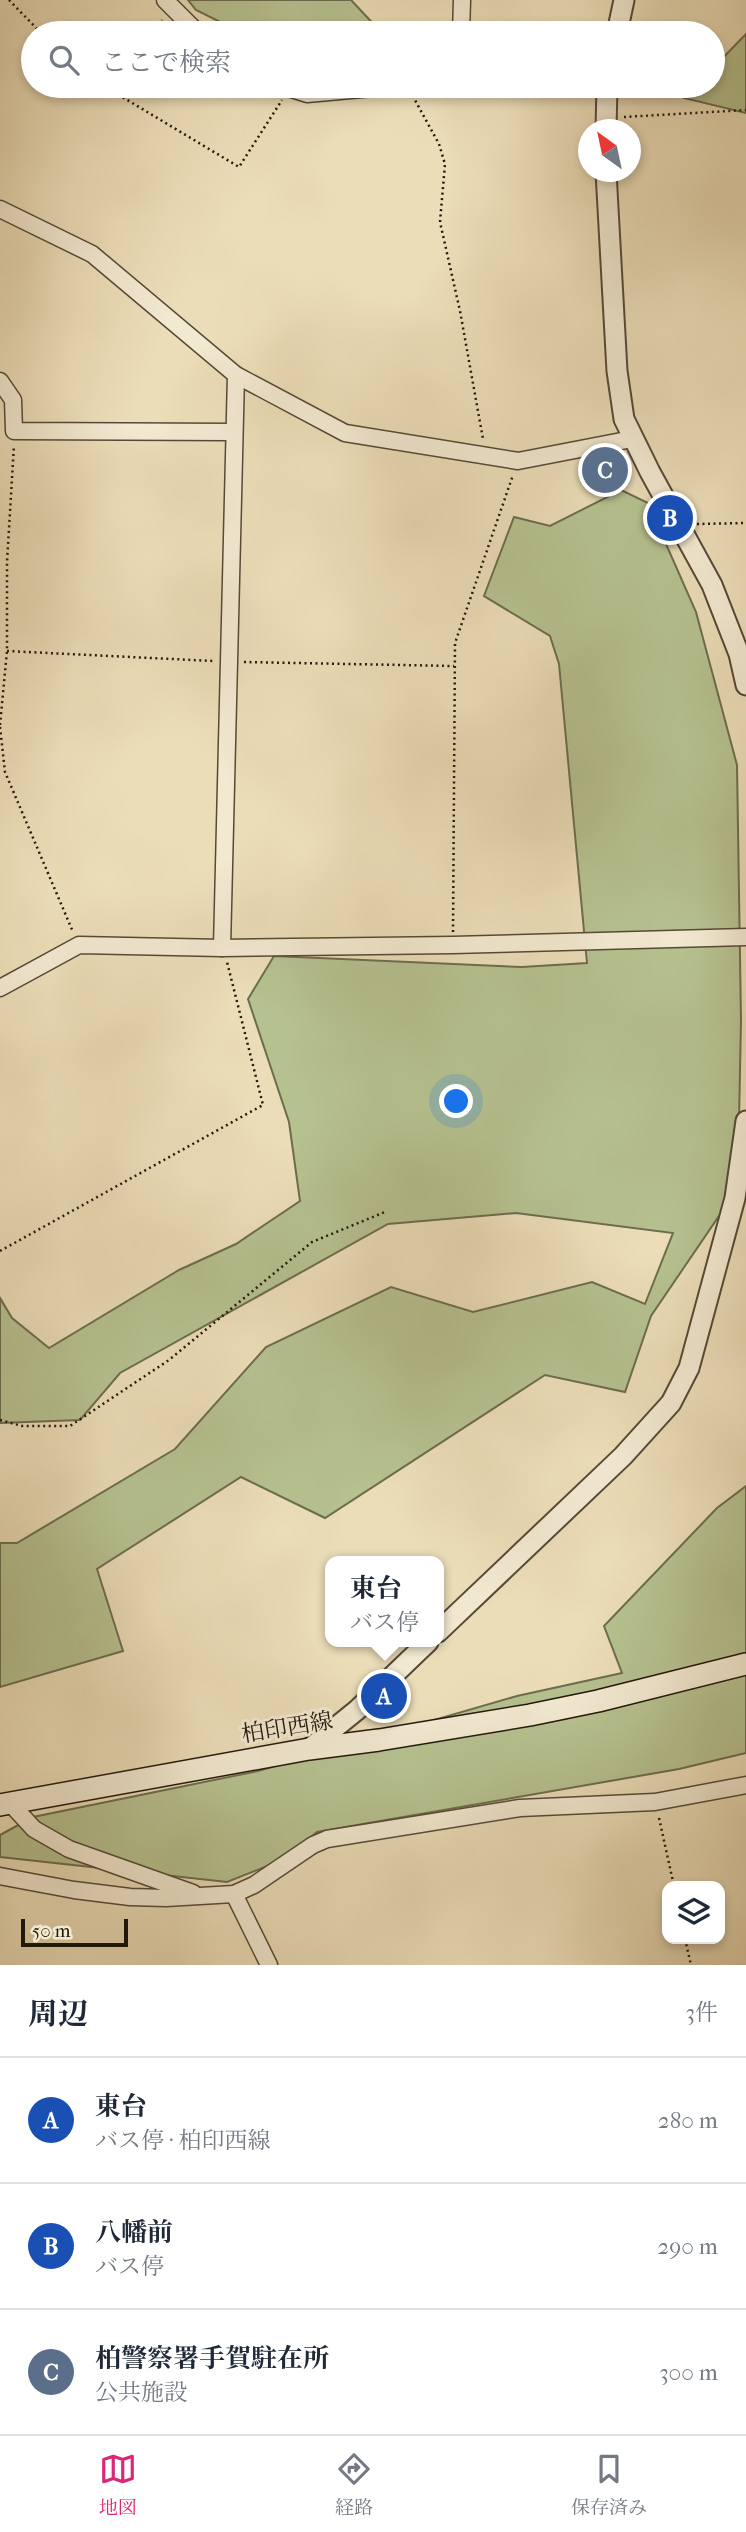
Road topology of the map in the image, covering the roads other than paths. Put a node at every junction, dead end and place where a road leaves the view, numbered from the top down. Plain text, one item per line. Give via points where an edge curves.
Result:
1 (461, 0) edge
2 (624, 0) edge
3 (168, 5) edge
4 (185, 21) edge
5 (461, 21) edge
6 (620, 21) edge
7 (607, 98) edge
8 (606, 119) edge
9 (607, 182) edge
10 (0, 209) edge
11 (236, 375) junction
12 (0, 382) edge
13 (233, 432) junction
14 (632, 439) junction
15 (746, 685) edge
16 (746, 937) edge
17 (222, 948) junction
18 (0, 988) edge
19 (746, 1121) edge
20 (444, 1626) edge
21 (423, 1647) edge
22 (746, 1664) edge
23 (309, 1749) junction
24 (746, 1785) edge
25 (5, 1804) edge
26 (0, 1875) edge
27 (234, 1894) junction
28 (197, 1895) junction
29 (269, 1965) edge

1 - 5 street
2 - 6 street
3 - 4 street
7 - 8 street
9 - 14 street via 619,397
10 - 11 street via 92,254
11 - 13 street
11 - 14 street via 345,433 486,456 518,461
12 - 13 street via 13,400 14,432
13 - 17 street
14 - 15 street via 724,612
16 - 17 street
17 - 18 street via 79,945
19 - 20 street via 735,1198 689,1368 671,1403 623,1456
21 - 23 street
22 - 23 main road, 柏印西線 via 530,1715
23 - 25 main road, 柏印西線
24 - 27 street via 655,1802 536,1806 327,1839
25 - 28 street via 34,1829 69,1849
26 - 28 street via 130,1897
27 - 28 street
27 - 29 street

